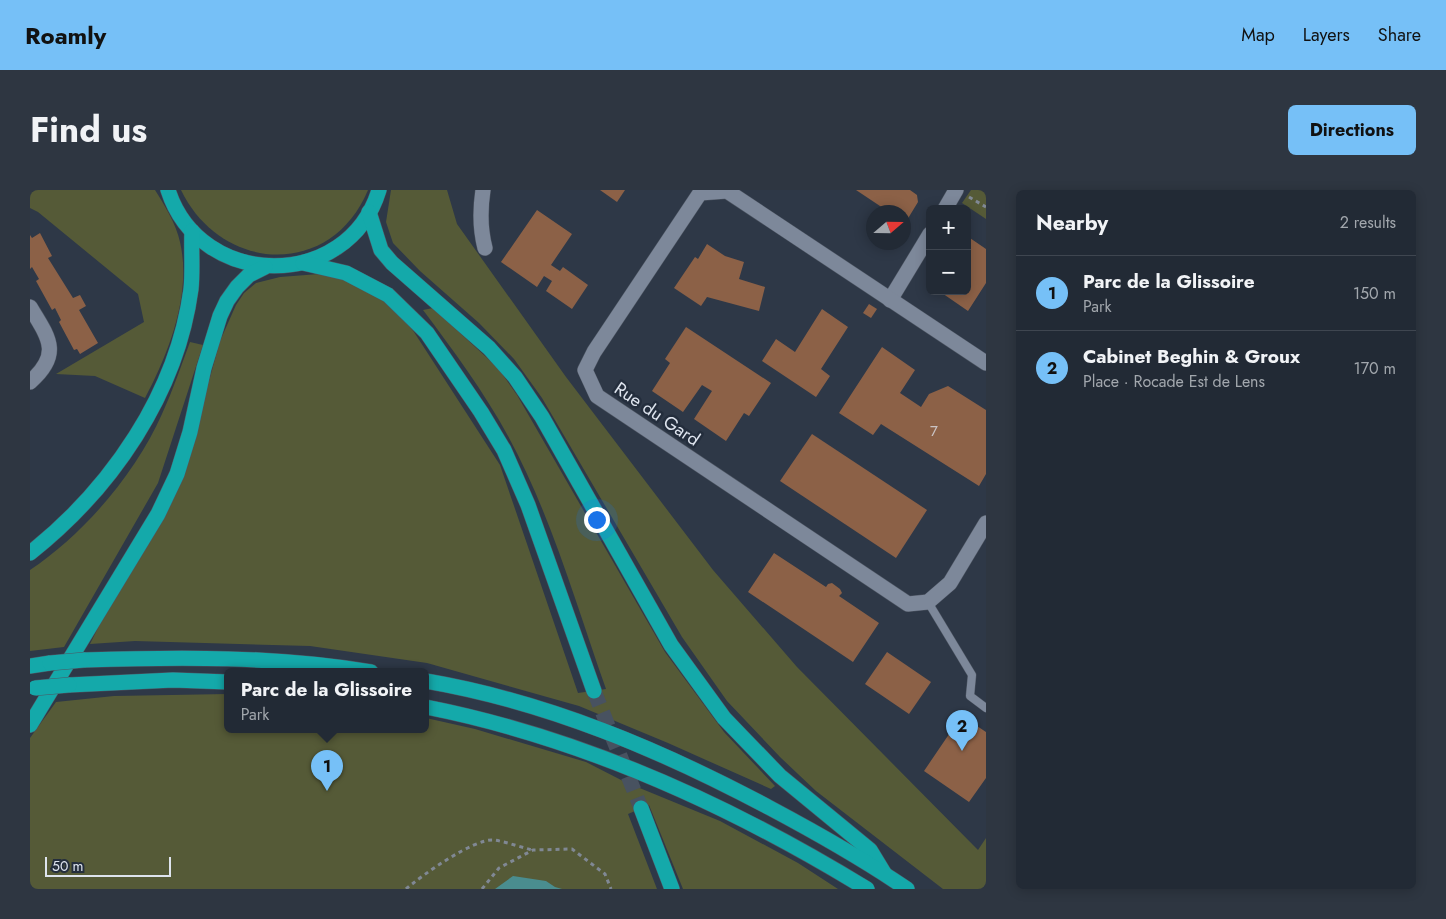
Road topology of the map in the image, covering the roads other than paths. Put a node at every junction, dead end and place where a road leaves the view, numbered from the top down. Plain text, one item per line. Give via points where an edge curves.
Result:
1 (168, 190) edge
2 (378, 190) edge
3 (483, 190) edge
4 (960, 192) edge
5 (949, 205) edge
6 (369, 212) junction
7 (192, 231) junction
8 (926, 241) edge
9 (485, 248) dead end
10 (302, 263) junction
11 (265, 267) junction
12 (890, 300) junction
13 (30, 307) edge
14 (986, 363) edge
15 (30, 382) edge
16 (986, 523) edge
17 (30, 553) edge
18 (928, 602) junction
19 (30, 666) edge
20 (336, 668) edge
21 (224, 682) edge
22 (429, 682) edge
23 (33, 688) edge
24 (594, 690) tunnel mouth
25 (429, 708) edge
26 (986, 708) edge
27 (30, 725) edge
28 (640, 808) tunnel mouth
29 (884, 874) junction
30 (672, 889) edge
31 (867, 889) edge
32 (907, 889) edge

1 - 7 highway via 180,216
2 - 6 highway
3 - 9 street via 481,235
4 - 5 street
6 - 10 highway via 354,232 334,249
6 - 29 highway via 381,250 392,263 489,348 516,377 671,645 724,718 780,776 870,850
7 - 11 highway via 225,256
7 - 17 highway via 191,287 185,318 150,412 134,441 103,482 74,514
8 - 12 street
10 - 11 highway
10 - 24 highway via 346,273 388,294 427,333 504,450 528,505
11 - 27 highway via 249,275 227,301 204,368 177,474 153,522
12 - 14 street, Rue du Gard
12 - 18 street, Rue du Gard via 727,191 700,193 585,370 597,396 908,604
13 - 15 street via 47,335 50,359 44,370
16 - 18 street via 950,583
18 - 26 lane via 972,675 970,696
19 - 20 highway, bridge via 84,660 226,658
21 - 23 highway, bridge via 173,680
22 - 29 highway via 542,709 606,730 730,787
25 - 31 highway via 552,740 613,761 723,808
28 - 30 highway
29 - 32 highway

